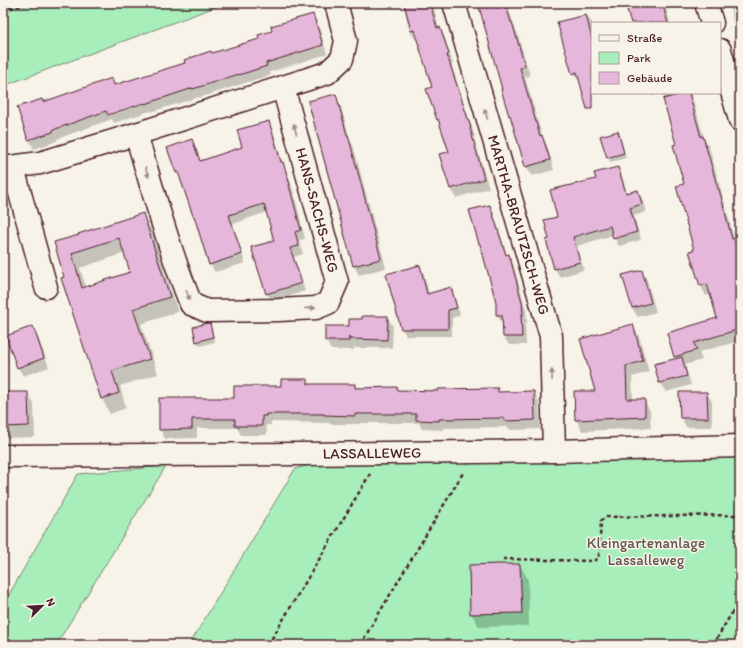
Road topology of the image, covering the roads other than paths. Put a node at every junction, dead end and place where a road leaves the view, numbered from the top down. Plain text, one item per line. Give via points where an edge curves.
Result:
1 (336, 3) edge
2 (454, 3) edge
3 (706, 3) edge
4 (712, 22) edge
5 (721, 54) edge
6 (283, 87) junction
7 (740, 120) edge
8 (136, 134) junction
9 (8, 168) edge
10 (46, 287) dead end
11 (740, 446) edge
12 (554, 451) junction
13 (3, 456) edge

1 - 6 street via 346,41 342,59 327,73
12 -> 2 street, MARTHA-BRAUTZSCH-WEG via 551,336
3 - 4 street
5 - 7 street
6 - 8 street
8 -> 6 street, HANS-SACHS-WEG via 158,209 191,304 207,311 316,308 328,303 337,282
8 - 9 street via 40,163
9 - 10 street
11 - 12 street, LASSALLEWEG
12 - 13 street, LASSALLEWEG

